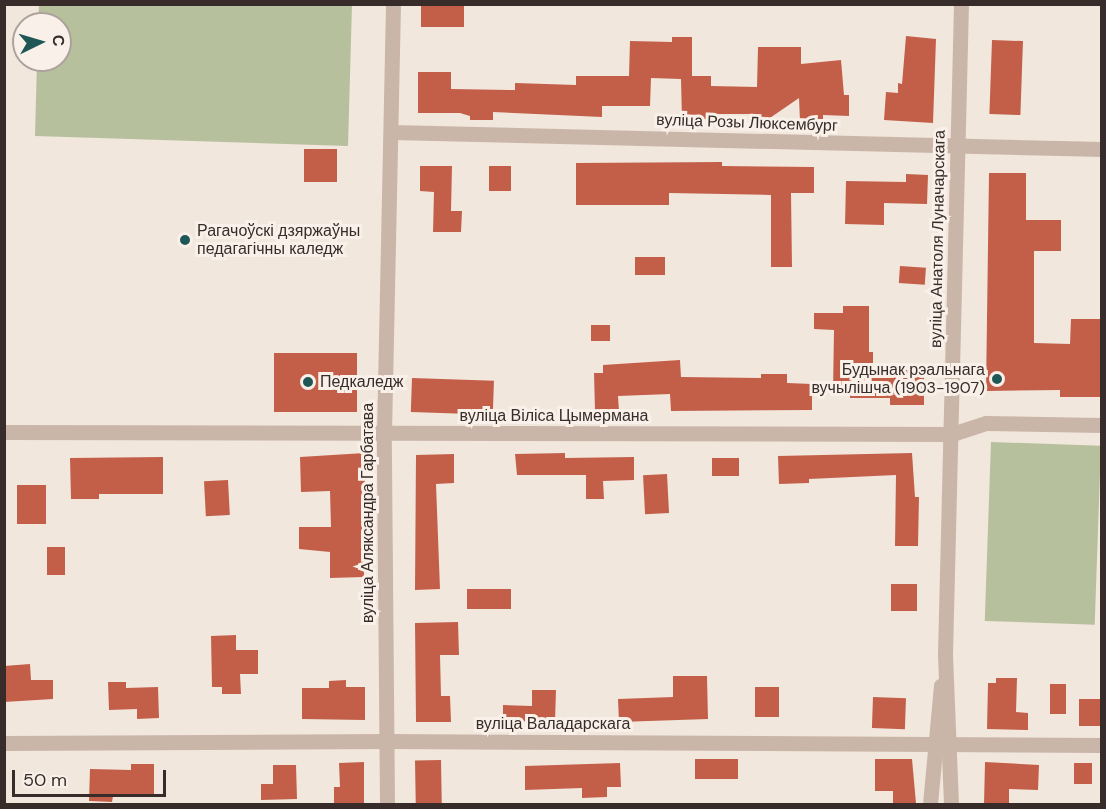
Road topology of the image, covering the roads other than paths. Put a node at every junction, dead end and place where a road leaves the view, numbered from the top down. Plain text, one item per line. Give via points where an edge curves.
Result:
1 (393, 4) edge
2 (961, 4) edge
3 (391, 132) junction
4 (958, 147) junction
5 (1101, 149) edge
6 (1101, 425) edge
7 (4, 432) edge
8 (384, 434) junction
9 (952, 434) junction
10 (945, 654) junction
11 (387, 741) junction
12 (4, 743) edge
13 (933, 744) junction
14 (951, 744) junction
15 (1101, 745) edge
16 (387, 804) edge
17 (930, 804) edge
18 (951, 804) edge

1 - 3 street, вуліца Аляксандра Гарбатава
2 - 4 street, вуліца Анатоля Луначарскага
3 - 4 street, вуліца Розы Люксембург
3 - 8 street, вуліца Аляксандра Гарбатава
4 - 5 street, вуліца Розы Люксембург
4 - 9 street, вуліца Анатоля Луначарскага
6 - 9 street, вуліца Віліса Цымермана via 986,423
7 - 8 street, вуліца Віліса Цымермана
8 - 9 street, вуліца Віліса Цымермана
8 - 11 street, вуліца Аляксандра Гарбатава
9 - 10 street, вуліца Анатоля Луначарскага
10 - 13 street, вуліца Анатоля Луначарскага
10 - 14 street, вуліца Анатоля Луначарскага
11 - 12 street, вуліца Валадарскага
11 - 13 street, вуліца Валадарскага
11 - 16 street, вуліца Аляксандра Гарбатава
13 - 14 street, вуліца Валадарскага
13 - 17 street, вуліца Анатоля Луначарскага
14 - 15 street, вуліца Валадарскага
14 - 18 street, вуліца Анатоля Луначарскага

